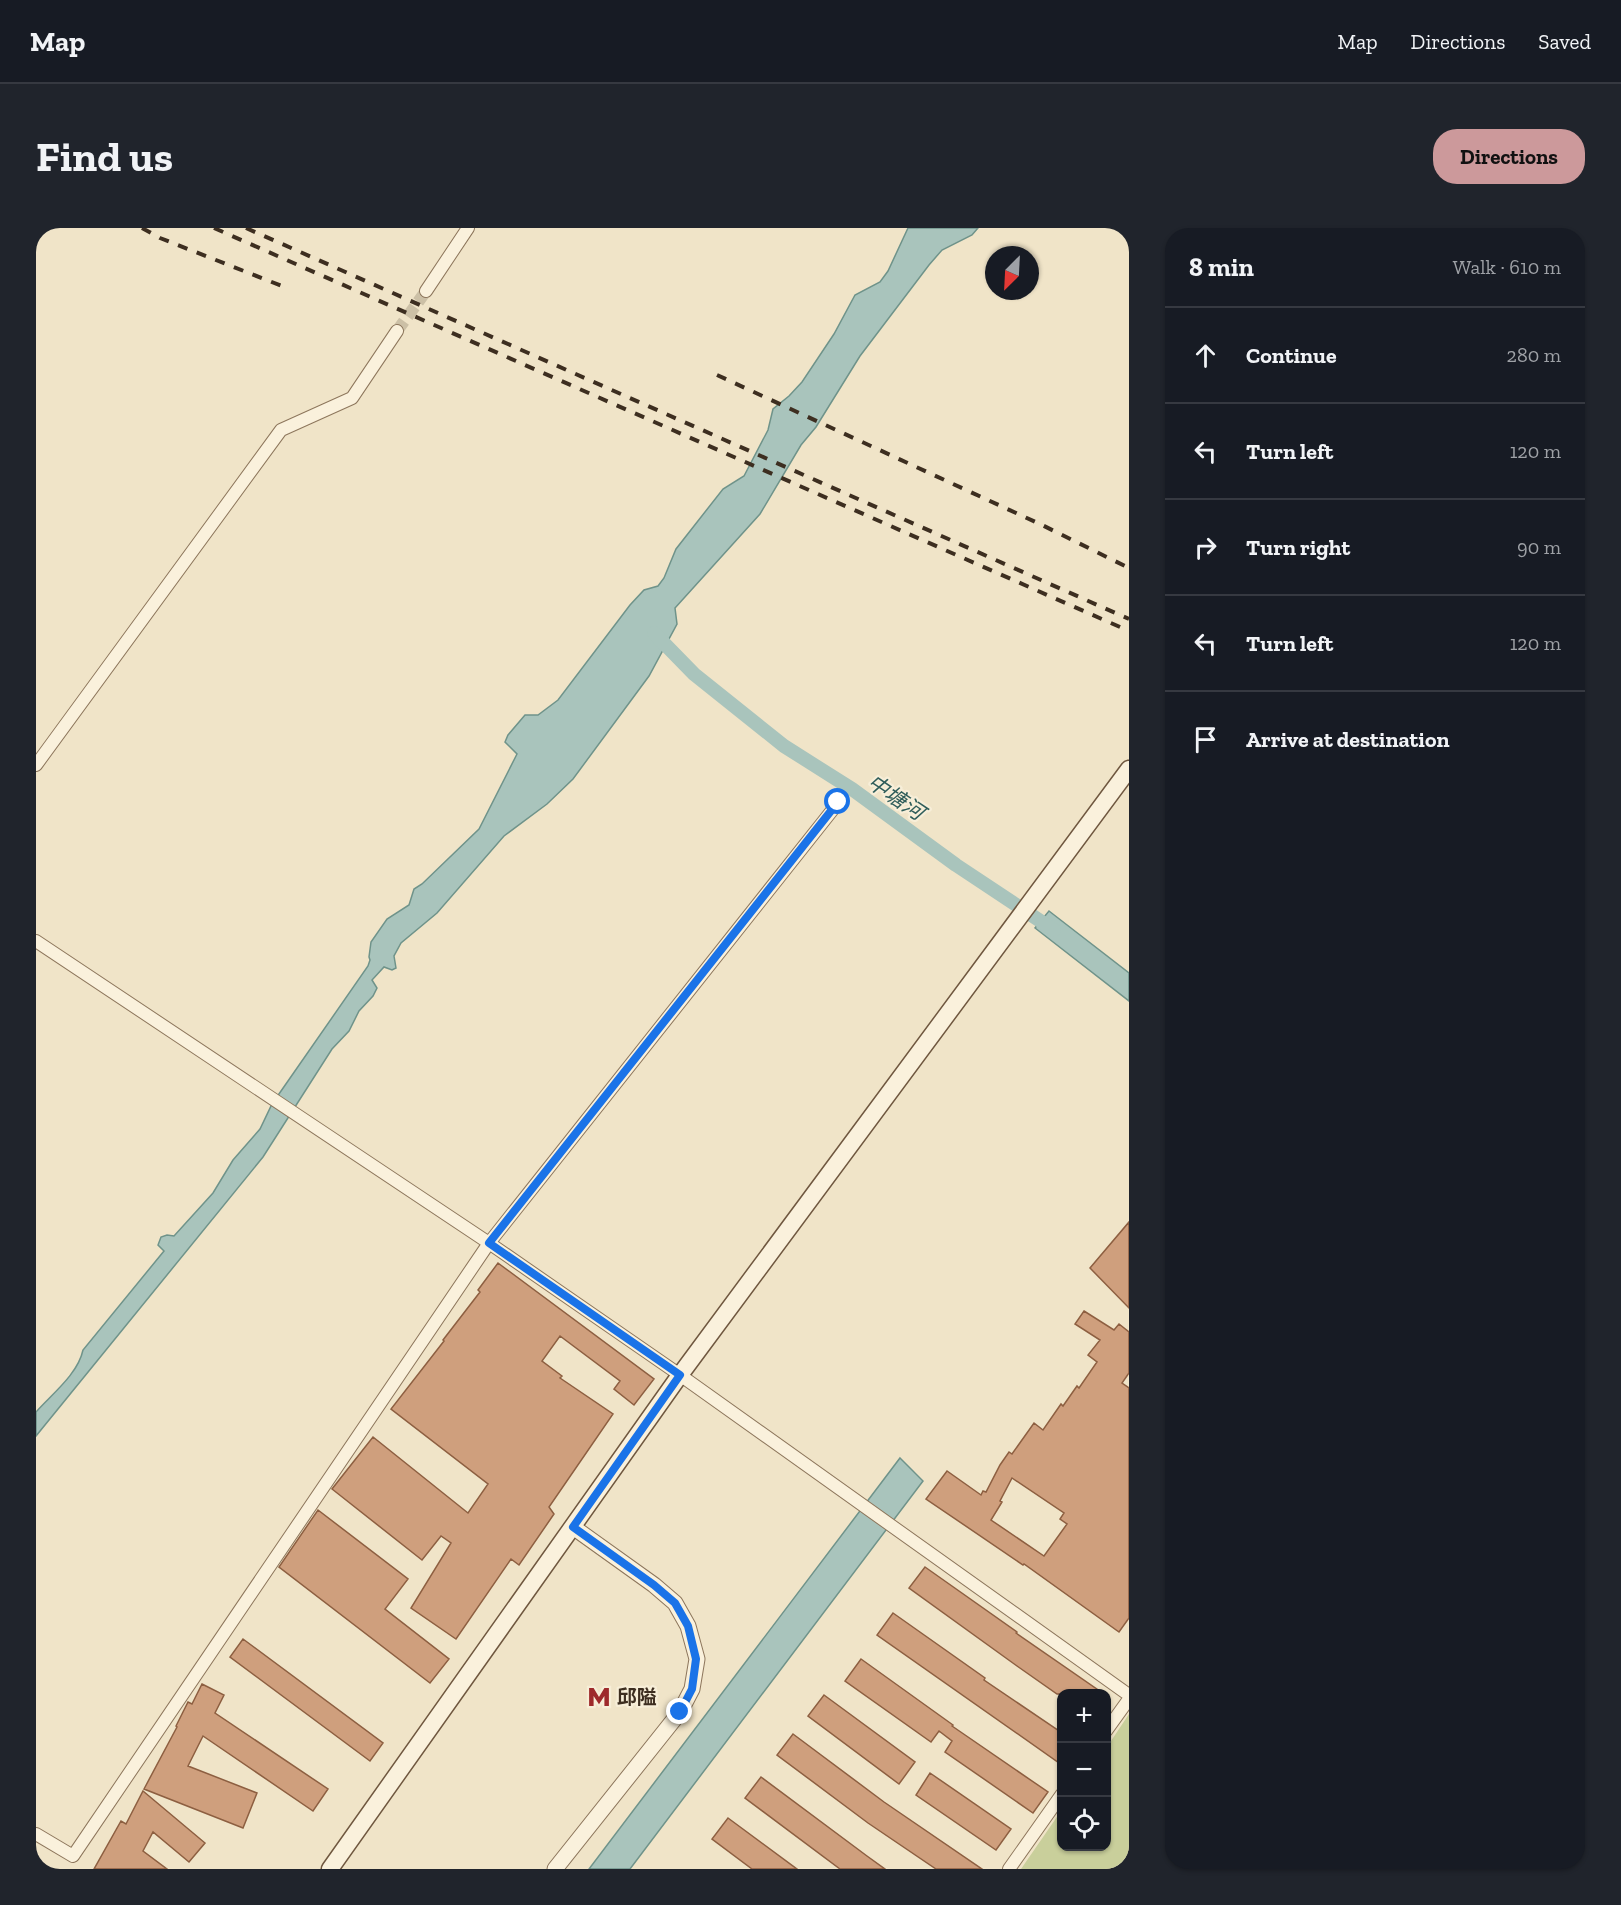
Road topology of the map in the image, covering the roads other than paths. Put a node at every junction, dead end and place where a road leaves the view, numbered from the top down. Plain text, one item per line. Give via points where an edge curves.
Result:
1 (468, 228) edge
2 (426, 291) tunnel mouth
3 (397, 331) tunnel mouth
4 (36, 765) edge
5 (1129, 769) edge
6 (838, 802) dead end
7 (36, 940) edge
8 (489, 1243) junction
9 (680, 1375) junction
10 (573, 1527) junction
11 (1129, 1697) edge
12 (1111, 1725) edge
13 (1060, 1797) edge
14 (36, 1834) edge
15 (330, 1869) edge
16 (555, 1869) edge
17 (1009, 1869) edge

1 - 2 street
3 - 4 street via 352,398 280,429
5 - 9 main road
6 - 8 street
7 - 8 street
8 - 9 street
8 - 14 street via 73,1856
9 - 10 main road
9 - 11 street
10 - 15 main road
10 - 16 street via 675,1603 688,1626 696,1659 692,1689 680,1712
11 - 12 street
13 - 17 street

